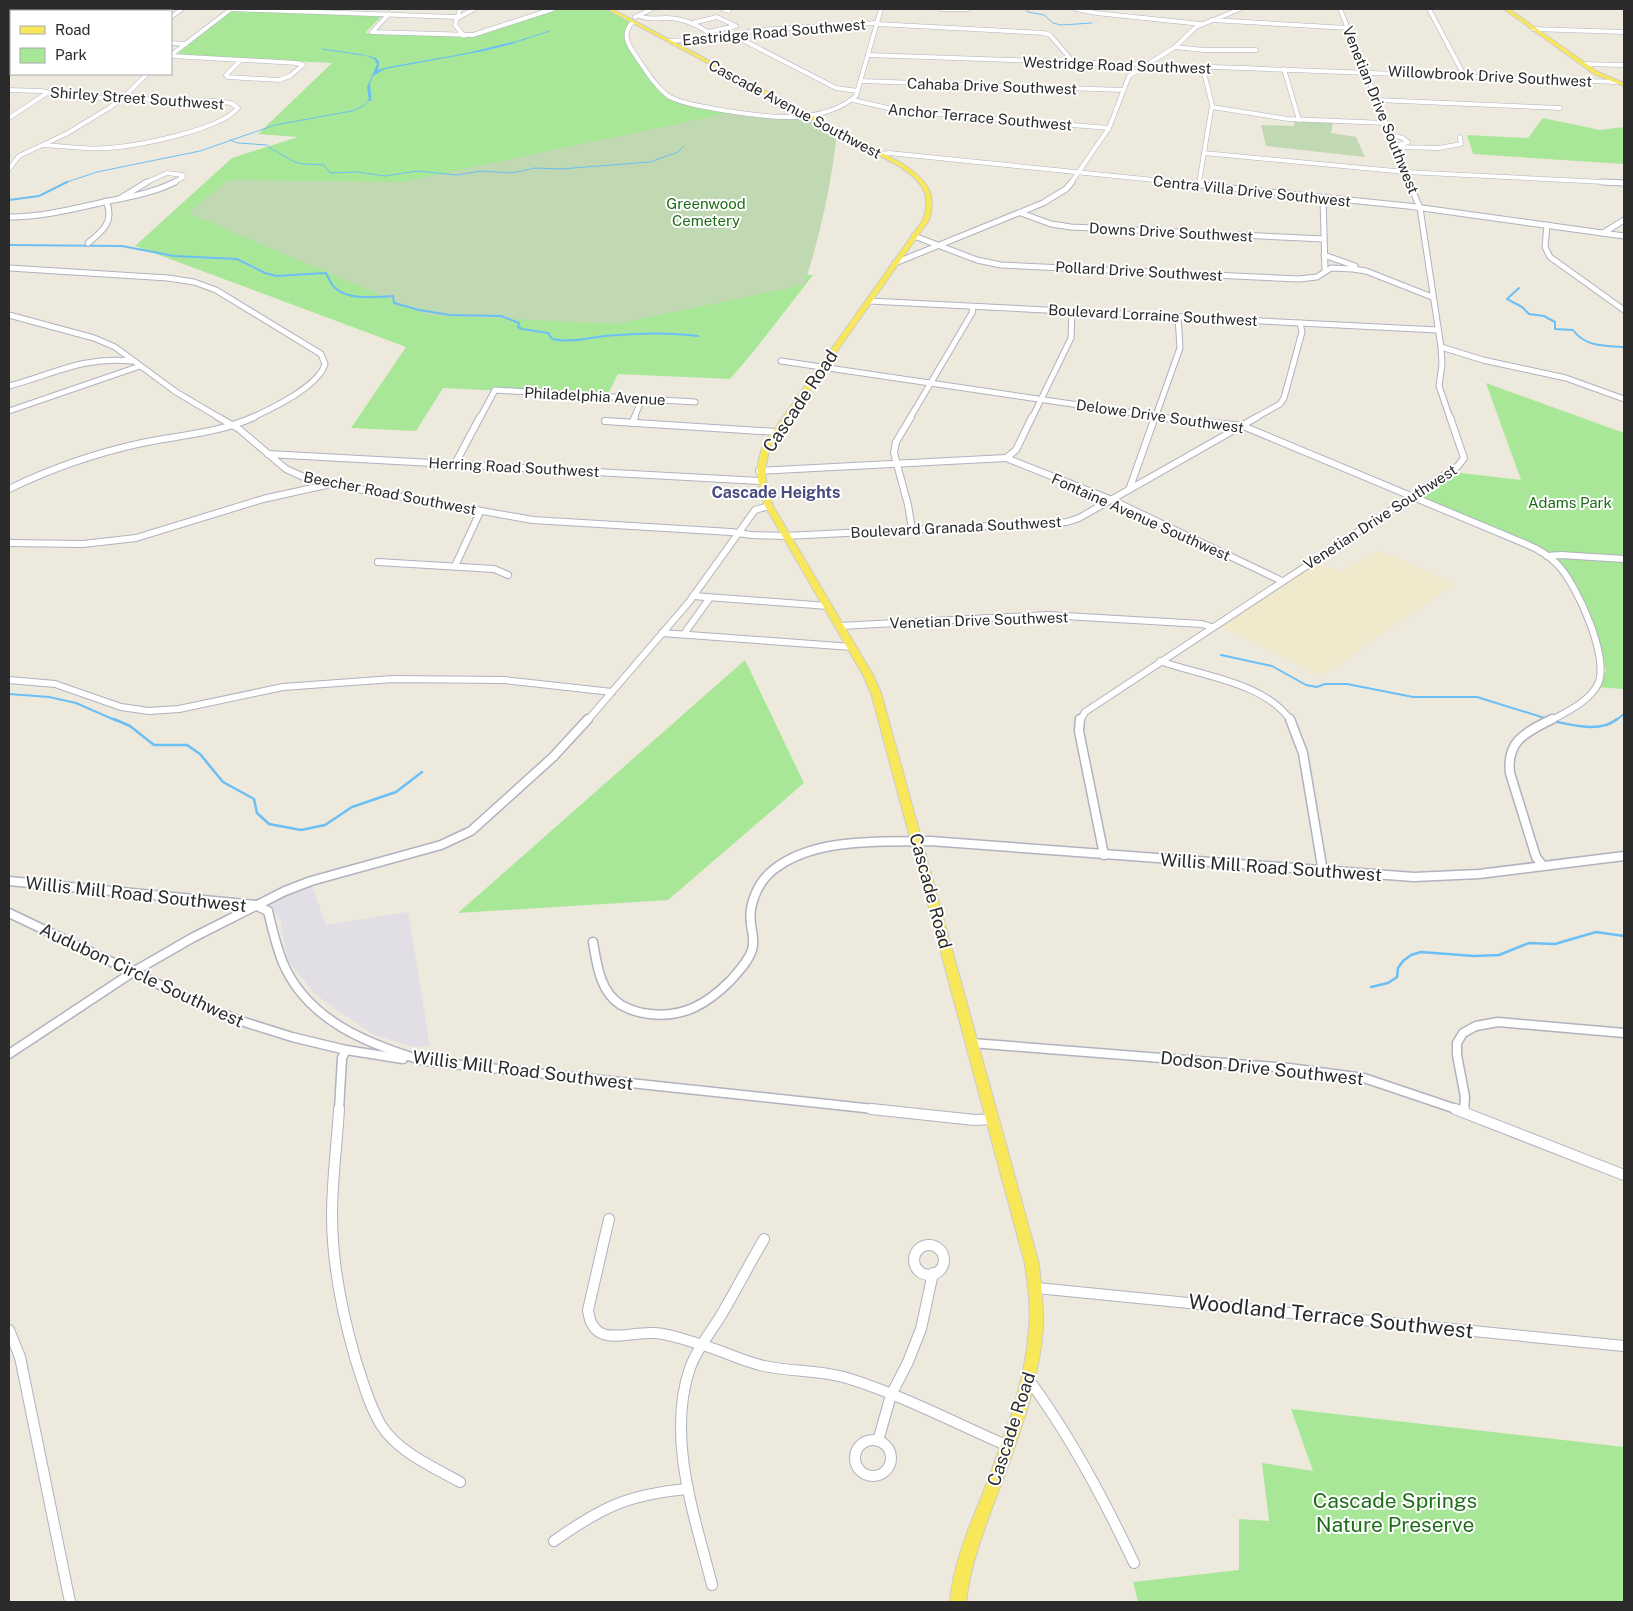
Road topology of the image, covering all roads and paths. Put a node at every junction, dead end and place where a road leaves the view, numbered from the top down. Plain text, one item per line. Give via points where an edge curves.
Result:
1 (231, 9) edge
2 (360, 9) edge
3 (460, 9) edge
4 (474, 9) edge
5 (553, 9) edge
6 (609, 9) edge
7 (652, 9) edge
8 (723, 9) edge
9 (881, 9) edge
10 (940, 9) edge
11 (968, 9) edge
12 (1076, 9) edge
13 (1240, 9) edge
14 (1340, 9) edge
15 (1428, 9) edge
16 (1506, 9) edge
17 (294, 10) edge
18 (729, 11) dead end
19 (356, 13) junction
20 (389, 14) junction
21 (639, 16) junction
22 (456, 18) junction
23 (630, 20) junction
24 (1210, 20) junction
25 (692, 23) junction
26 (877, 24) junction
27 (1201, 24) junction
28 (1348, 28) junction
29 (1533, 29) junction
30 (708, 32) junction
31 (1624, 32) edge
32 (733, 35) junction
33 (464, 36) junction
34 (715, 38) junction
35 (670, 41) junction
36 (172, 43) edge
37 (186, 44) junction
38 (1175, 47) junction
39 (1256, 50) dead end
40 (172, 55) edge
41 (868, 55) junction
42 (172, 56) edge
43 (241, 60) junction
44 (1074, 64) junction
45 (1582, 64) junction
46 (1624, 65) edge
47 (1144, 66) junction
48 (1203, 68) junction
49 (1284, 69) junction
50 (1365, 71) junction
51 (146, 75) edge
52 (1464, 75) junction
53 (861, 81) junction
54 (1616, 82) junction
55 (1624, 85) edge
56 (9, 90) edge
57 (1123, 90) junction
58 (858, 91) junction
59 (47, 93) junction
60 (123, 98) junction
61 (853, 100) junction
62 (1377, 100) junction
63 (1212, 106) junction
64 (1560, 108) dead end
65 (807, 115) junction
66 (9, 118) edge
67 (1300, 120) junction
68 (1386, 123) junction
69 (1109, 128) junction
70 (1391, 135) junction
71 (1460, 137) dead end
72 (43, 145) junction
73 (1395, 146) junction
74 (1204, 153) junction
75 (879, 154) junction
76 (11, 161) edge
77 (9, 169) edge
78 (1406, 172) junction
79 (1079, 173) junction
80 (1624, 183) edge
81 (1199, 185) junction
82 (121, 198) junction
83 (1322, 198) junction
84 (106, 201) junction
85 (1420, 208) junction
86 (1021, 212) junction
87 (9, 217) edge
88 (1624, 220) edge
89 (1548, 225) junction
90 (1603, 233) junction
91 (1624, 236) edge
92 (913, 238) junction
93 (1324, 239) junction
94 (88, 243) dead end
95 (938, 245) junction
96 (1324, 255) junction
97 (896, 263) junction
98 (9, 268) edge
99 (1325, 270) junction
100 (1366, 271) junction
101 (1432, 297) junction
102 (869, 301) junction
103 (973, 307) junction
104 (1624, 310) edge
105 (1072, 311) junction
106 (9, 315) edge
107 (1178, 317) junction
108 (1300, 322) junction
109 (1437, 330) junction
110 (1441, 348) junction
111 (781, 361) dead end
112 (134, 362) junction
113 (140, 366) junction
114 (822, 367) junction
115 (930, 383) junction
116 (9, 386) edge
117 (642, 398) junction
118 (1624, 399) edge
119 (1041, 400) junction
120 (696, 402) dead end
121 (9, 411) edge
122 (1156, 417) junction
123 (605, 421) dead end
124 (632, 423) junction
125 (234, 426) junction
126 (1243, 426) junction
127 (777, 432) junction
128 (268, 454) junction
129 (1006, 458) junction
130 (455, 464) junction
131 (897, 464) junction
132 (759, 470) junction
133 (760, 481) junction
134 (329, 484) junction
135 (9, 489) edge
136 (1129, 490) junction
137 (1412, 496) junction
138 (1112, 500) junction
139 (768, 506) junction
140 (480, 512) junction
141 (912, 529) junction
142 (738, 533) junction
143 (785, 536) junction
144 (9, 543) edge
145 (1547, 556) junction
146 (1624, 558) edge
147 (378, 562) dead end
148 (455, 566) junction
149 (508, 575) dead end
150 (1282, 581) junction
151 (693, 596) junction
152 (709, 599) junction
153 (828, 606) junction
154 (840, 626) junction
155 (1212, 627) junction
156 (662, 633) junction
157 (684, 634) junction
158 (852, 647) junction
159 (1160, 661) junction
160 (9, 680) edge
161 (612, 692) junction
162 (918, 842) junction
163 (1104, 855) junction
164 (1624, 856) edge
165 (1543, 866) junction
166 (1323, 872) junction
167 (9, 881) edge
168 (255, 905) junction
169 (9, 913) edge
170 (593, 942) dead end
171 (133, 972) junction
172 (1624, 1033) edge
173 (972, 1043) junction
174 (346, 1050) junction
175 (9, 1054) edge
176 (424, 1061) junction
177 (1464, 1112) junction
178 (993, 1119) junction
179 (1624, 1175) edge
180 (609, 1219) dead end
181 (764, 1239) dead end
182 (933, 1274) dead end
183 (1037, 1288) junction
184 (9, 1330) edge
185 (701, 1344) junction
186 (1624, 1346) edge
187 (1029, 1380) junction
188 (891, 1395) junction
189 (878, 1441) dead end
190 (1008, 1446) junction
191 (460, 1482) dead end
192 (688, 1490) junction
193 (554, 1541) dead end
194 (1134, 1563) dead end
195 (712, 1585) dead end
196 (70, 1602) edge
197 (958, 1602) edge

1 - 17 street
1 - 37 street
2 - 19 street
3 - 22 street
4 - 22 street
5 - 33 street
6 - 23 main road, Cascade Avenue Southwest
7 - 21 street
8 - 18 street
9 - 26 street
10 - 11 street
12 - 27 street
13 - 24 street
14 - 28 street, Venetian Drive Southwest
15 - 52 street
16 - 29 main road
17 - 19 street
19 - 20 street
20 - 22 street
20 - 33 street via 372,32
21 - 23 street
21 - 25 street
22 - 33 street via 454,25
23 - 35 main road, Cascade Avenue Southwest
23 - 65 street via 627,43 662,89 674,99 786,117
24 - 27 street
24 - 28 street
25 - 30 street
25 - 30 street via 717,17 736,26
26 - 32 street, Eastridge Road Southwest via 760,30
26 - 41 street
26 - 44 street, Eastridge Road Southwest via 1044,33 1050,35
27 - 38 street
28 - 50 street, Venetian Drive Southwest
29 - 31 street
29 - 45 main road
30 - 34 street
32 - 34 street, Eastridge Road Southwest
32 - 58 street via 836,88
34 - 35 street, Eastridge Road Southwest
35 - 65 main road, Cascade Avenue Southwest
36 - 37 street
37 - 40 street
38 - 39 street
38 - 47 street
41 - 44 street, Westridge Road Southwest
41 - 53 street
42 - 43 street
43 - 43 street via 297,63 303,65 290,76 278,80 228,77 226,74
44 - 47 street, Westridge Road Southwest
45 - 46 street
45 - 54 main road
47 - 48 street, Westridge Road Southwest
47 - 57 street via 1129,76
48 - 49 street, Westridge Road Southwest
48 - 63 street
49 - 50 street, Westridge Road Southwest
49 - 67 street
50 - 52 street, Willowbrook Drive Southwest
50 - 62 street, Venetian Drive Southwest
51 - 60 street
52 - 54 street, Willowbrook Drive Southwest
53 - 57 street, Cahaba Drive Southwest
53 - 58 street
54 - 55 main road
56 - 59 street, Shirley Street Southwest
57 - 69 street
58 - 61 street
59 - 60 street, Shirley Street Southwest
59 - 66 street
60 - 72 street via 86,123
60 - 72 street, Shirley Street Southwest via 227,102 237,106 238,110 232,117 212,125 123,146
61 - 65 street
61 - 69 street, Anchor Terrace Southwest via 901,111
62 - 64 street
62 - 68 street, Venetian Drive Southwest
63 - 67 street
63 - 74 street
65 - 75 main road, Cascade Avenue Southwest
67 - 68 street
68 - 70 street, Venetian Drive Southwest
69 - 79 street
70 - 73 street, Venetian Drive Southwest
70 - 73 street via 1408,142
71 - 73 street via 1461,144 1449,147
72 - 76 street
73 - 78 street, Venetian Drive Southwest
74 - 78 street
74 - 81 street
75 - 79 street, Centra Villa Drive Southwest
75 - 92 main road, Cascade Avenue Southwest via 911,172 928,191 929,211
76 - 77 street
78 - 80 street
78 - 85 street, Venetian Drive Southwest
79 - 81 street, Centra Villa Drive Southwest
79 - 86 street via 1059,194
81 - 83 street, Centra Villa Drive Southwest
82 - 82 street via 160,188 183,175 175,172 160,175
82 - 84 street
83 - 85 street, Centra Villa Drive Southwest
83 - 93 street
84 - 87 street via 43,216
84 - 94 street via 111,212 110,222
85 - 89 street, Centra Villa Drive Southwest
85 - 101 street, Venetian Drive Southwest
86 - 93 street, Downs Drive Southwest via 1052,224 1071,227
86 - 95 street
88 - 90 street
89 - 90 street, Centra Villa Drive Southwest
89 - 104 street via 1545,247 1550,257
90 - 91 street, Centra Villa Drive Southwest
92 - 95 street, Pollard Drive Southwest
92 - 97 main road, Cascade Road
93 - 96 street
95 - 97 street
95 - 99 street, Pollard Drive Southwest via 1001,265 1299,279 1317,277
96 - 99 street
96 - 100 street, Pollard Drive Southwest
97 - 102 main road, Cascade Road
98 - 125 street via 194,282 216,290 321,354 325,367 313,380 279,404
99 - 100 street, Pollard Drive Southwest
100 - 101 street, Pollard Drive Southwest
101 - 109 street, Venetian Drive Southwest
102 - 103 street, Boulevard Lorraine Southwest
102 - 114 main road, Cascade Road
103 - 105 street, Boulevard Lorraine Southwest
103 - 115 street
105 - 107 street, Boulevard Lorraine Southwest
105 - 119 street via 1071,338
106 - 112 street, Beecher Road Southwest via 94,338 115,347
107 - 108 street, Boulevard Lorraine Southwest
107 - 122 street via 1180,348
108 - 109 street, Boulevard Lorraine Southwest
108 - 126 street, Boulevard Granada Southwest via 1302,332 1284,398 1274,408
109 - 110 street, Venetian Drive Southwest
110 - 118 street via 1566,378
110 - 137 street, Venetian Drive Southwest via 1439,386 1464,458 1458,466
111 - 114 street, Delowe Drive Southwest
112 - 113 street, Beecher Road Southwest
112 - 116 street via 91,359
113 - 121 street
113 - 125 street, Beecher Road Southwest via 176,392
114 - 115 street, Delowe Drive Southwest
114 - 127 main road, Cascade Road
115 - 119 street, Delowe Drive Southwest
115 - 131 street via 896,442
117 - 120 street, Philadelphia Avenue
117 - 124 street
117 - 130 street, Philadelphia Avenue via 496,390
119 - 122 street, Delowe Drive Southwest
119 - 129 street via 1016,450
122 - 126 street, Delowe Drive Southwest
122 - 136 street
123 - 124 street
124 - 127 street
125 - 128 street, Beecher Road Southwest
125 - 135 street via 142,442 98,454 60,466
126 - 136 street, Boulevard Granada Southwest
126 - 137 street, Delowe Drive Southwest
127 - 132 main road, Cascade Road via 764,452
128 - 130 street, Herring Road Southwest
128 - 134 street, Beecher Road Southwest via 297,475
129 - 131 street, Fontaine Avenue Southwest
129 - 138 street, Fontaine Avenue Southwest
130 - 133 street, Herring Road Southwest
131 - 132 street, Fontaine Avenue Southwest
131 - 141 street
132 - 133 main road, Cascade Road
133 - 139 main road, Cascade Road
134 - 140 street, Beecher Road Southwest
134 - 144 street via 263,499 136,538 83,544
136 - 138 street, Boulevard Granada Southwest
137 - 145 street, Delowe Drive Southwest
137 - 150 street, Venetian Drive Southwest
138 - 141 street, Boulevard Granada Southwest via 1067,522
138 - 150 street, Fontaine Avenue Southwest
139 - 142 street via 755,510
139 - 143 main road, Cascade Road
140 - 142 street, Beecher Road Southwest via 574,524
140 - 148 street
141 - 143 street, Boulevard Granada Southwest
142 - 143 street, Beecher Road Southwest
142 - 151 street
143 - 153 main road, Cascade Road
145 - 146 street
145 - 165 street, Delowe Drive Southwest via 1570,581 1598,646 1602,667 1599,682 1589,696 1524,734 1510,752 1510,773 1536,857
147 - 148 street
148 - 149 street via 494,569
150 - 155 street, Venetian Drive Southwest
151 - 152 street
151 - 156 street
152 - 153 street
152 - 157 street
153 - 154 main road, Cascade Road
154 - 155 street, Venetian Drive Southwest via 1048,615
154 - 158 main road, Cascade Road
155 - 159 street
156 - 157 street
156 - 161 street
157 - 158 street
158 - 162 main road, Cascade Road via 876,693
159 - 163 street via 1091,706 1080,720 1079,731
159 - 166 street via 1253,691 1287,714 1302,754
160 - 161 street via 55,684 121,707 148,711 179,709 283,687 393,679 504,680
161 - 168 street via 553,757 471,831 441,845 311,880
162 - 163 street, Willis Mill Road Southwest
162 - 170 street, Willis Mill Road Southwest via 810,851 772,871 752,900 750,912 754,943 745,962 718,991 690,1010 641,1014 614,1001 603,987
162 - 173 main road, Cascade Road
163 - 166 street, Willis Mill Road Southwest
164 - 165 street, Willis Mill Road Southwest
165 - 166 street, Willis Mill Road Southwest via 1492,874 1440,877
167 - 168 street, Willis Mill Road Southwest
168 - 171 street
168 - 176 street, Willis Mill Road Southwest via 268,911 286,970 311,1004 358,1038
169 - 171 street, Audubon Circle Southwest
171 - 174 street, Audubon Circle Southwest via 241,1021 292,1038
171 - 175 street
172 - 177 street via 1498,1022 1472,1027 1457,1042 1455,1057 1466,1102
173 - 177 street, Dodson Drive Southwest via 1342,1074 1385,1084
173 - 178 main road, Cascade Road
174 - 176 street, Audubon Circle Southwest
174 - 191 street via 342,1058 332,1215 334,1265 343,1317 368,1398 381,1425 412,1456
176 - 178 street, Willis Mill Road Southwest via 955,1118
177 - 179 street, Dodson Drive Southwest
178 - 183 main road, Cascade Road
180 - 185 street via 588,1310 591,1326 606,1336 655,1333
181 - 185 street
182 - 188 street via 921,1329
183 - 186 street, Woodland Terrace Southwest
183 - 187 main road, Cascade Road via 1038,1319
184 - 196 street via 20,1357
185 - 188 street via 765,1366 845,1377
185 - 192 street via 688,1375 683,1403 682,1446
187 - 190 main road, Cascade Road
187 - 194 street via 1091,1474
188 - 189 street
188 - 190 street
190 - 197 main road, Cascade Road via 969,1550
192 - 193 street via 655,1492 623,1500 581,1522
192 - 195 street

